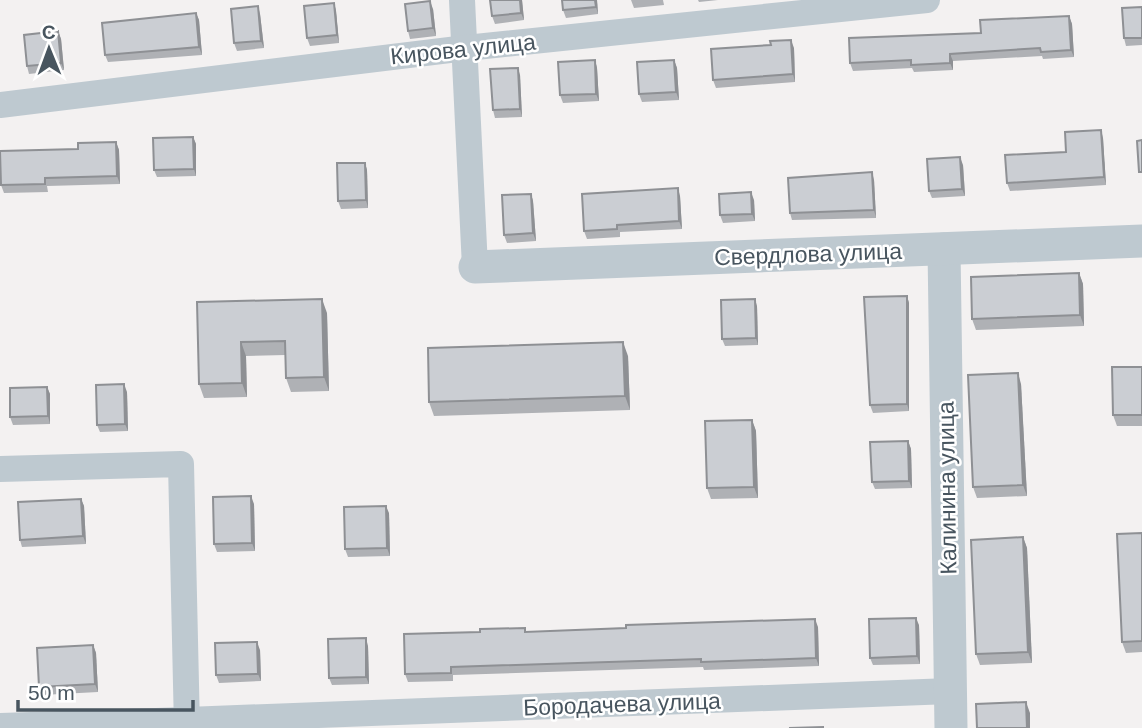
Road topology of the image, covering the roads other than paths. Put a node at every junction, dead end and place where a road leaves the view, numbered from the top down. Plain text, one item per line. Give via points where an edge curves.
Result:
1 (462, 0) edge
2 (927, 0) edge
3 (466, 48) junction
4 (0, 105) edge
5 (1142, 241) edge
6 (944, 248) junction
7 (475, 267) joint
8 (0, 469) edge
9 (950, 691) junction
10 (187, 724) edge
11 (0, 726) edge
12 (951, 728) edge

1 - 3 street
2 - 3 street, Кирова улица
3 - 4 street, Кирова улица
3 - 7 street
5 - 6 street, Свердлова улица
6 - 7 street, Свердлова улица
6 - 9 street, Калинина улица
8 - 10 street via 181,464
9 - 10 street, Бородачева улица
9 - 12 street, Калинина улица
10 - 11 street, Бородачева улица

